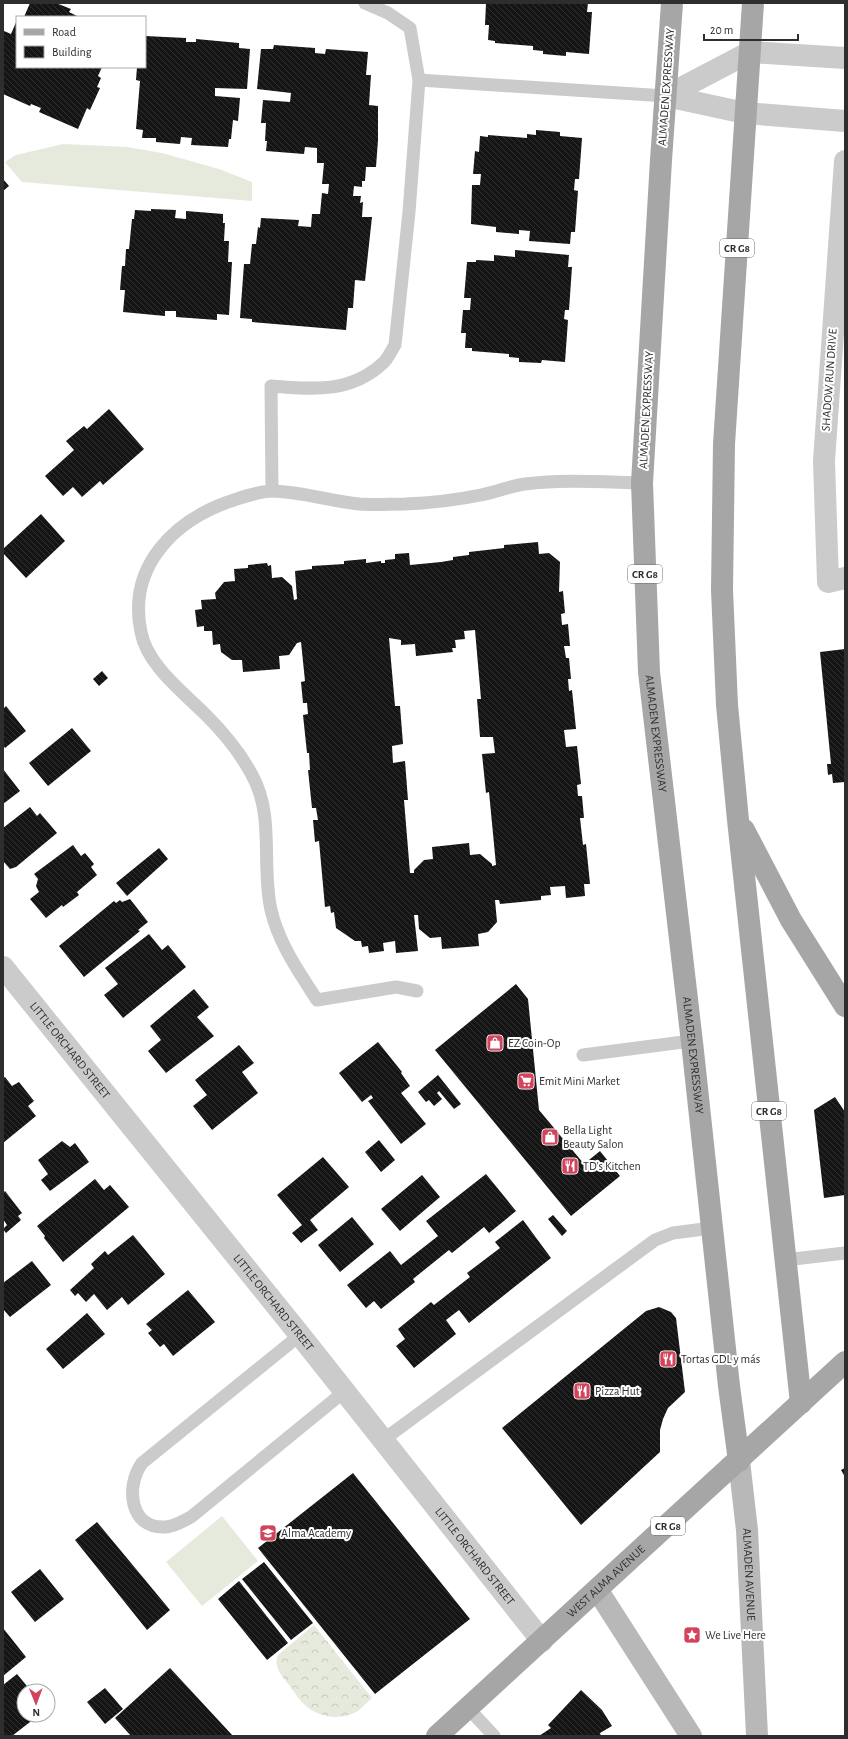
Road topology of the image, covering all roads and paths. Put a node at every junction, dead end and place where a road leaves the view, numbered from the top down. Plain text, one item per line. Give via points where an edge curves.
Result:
1 (365, 3) edge
2 (672, 3) edge
3 (753, 3) edge
4 (750, 52) junction
5 (845, 58) edge
6 (419, 80) junction
7 (666, 96) junction
8 (745, 113) junction
9 (845, 121) edge
10 (845, 160) edge
11 (642, 483) junction
12 (272, 491) junction
13 (845, 578) edge
14 (738, 820) junction
15 (3, 967) edge
16 (417, 991) dead end
17 (845, 1006) edge
18 (691, 1041) junction
19 (583, 1055) dead end
20 (712, 1228) junction
21 (845, 1252) edge
22 (785, 1260) junction
23 (300, 1335) junction
24 (845, 1362) edge
25 (345, 1392) junction
26 (801, 1403) junction
27 (383, 1440) junction
28 (739, 1461) junction
29 (598, 1591) junction
30 (542, 1641) junction
31 (468, 1708) junction
32 (438, 1736) edge
33 (494, 1736) edge
34 (691, 1736) edge
35 (757, 1736) edge

1 - 6 lane via 388,12 410,28
2 - 7 main road, ALMADEN EXPRESSWAY / CR G8
3 - 4 main road, CR G8
4 - 5 street
4 - 7 street
4 - 8 main road, CR G8
6 - 7 lane
6 - 12 lane via 409,212 394,345 383,363 361,378 338,387 316,390 271,386
7 - 8 street
7 - 11 main road, ALMADEN EXPRESSWAY / CR G8
8 - 9 street
8 - 14 main road, CR G8 via 724,444 722,590 727,705
10 - 13 street, SHADOW RUN DRIVE via 824,460 828,582
11 - 12 lane via 523,484 481,495 406,504 362,504
11 - 18 main road, ALMADEN EXPRESSWAY / CR G8 via 648,672
12 - 16 lane via 248,495 221,504 197,516 179,528 161,547 147,569 140,590 138,610 141,634 151,656 179,691 207,716 253,776 264,806 271,910 286,952 317,1000 396,987
14 - 17 main road via 791,920
14 - 22 main road, CR G8
15 - 23 street, LITTLE ORCHARD STREET
18 - 19 lane
18 - 20 main road, ALMADEN EXPRESSWAY / CR G8
20 - 27 lane via 673,1233 655,1240
20 - 28 main road, ALMADEN EXPRESSWAY / CR G8
21 - 22 lane
22 - 26 main road, CR G8
23 - 25 street, LITTLE ORCHARD STREET
23 - 25 lane via 142,1463 131,1487 131,1497 137,1512 145,1522 167,1527 191,1516
24 - 26 main road, WEST ALMA AVENUE
25 - 27 street, LITTLE ORCHARD STREET
26 - 28 main road, WEST ALMA AVENUE / CR G8
27 - 30 street, LITTLE ORCHARD STREET
28 - 29 main road, WEST ALMA AVENUE / CR G8
28 - 35 main road, ALMADEN AVENUE via 747,1530
29 - 30 main road, WEST ALMA AVENUE / CR G8
29 - 34 main road
30 - 31 main road, WEST ALMA AVENUE / CR G8
31 - 32 main road, WEST ALMA AVENUE / CR G8
31 - 33 lane

